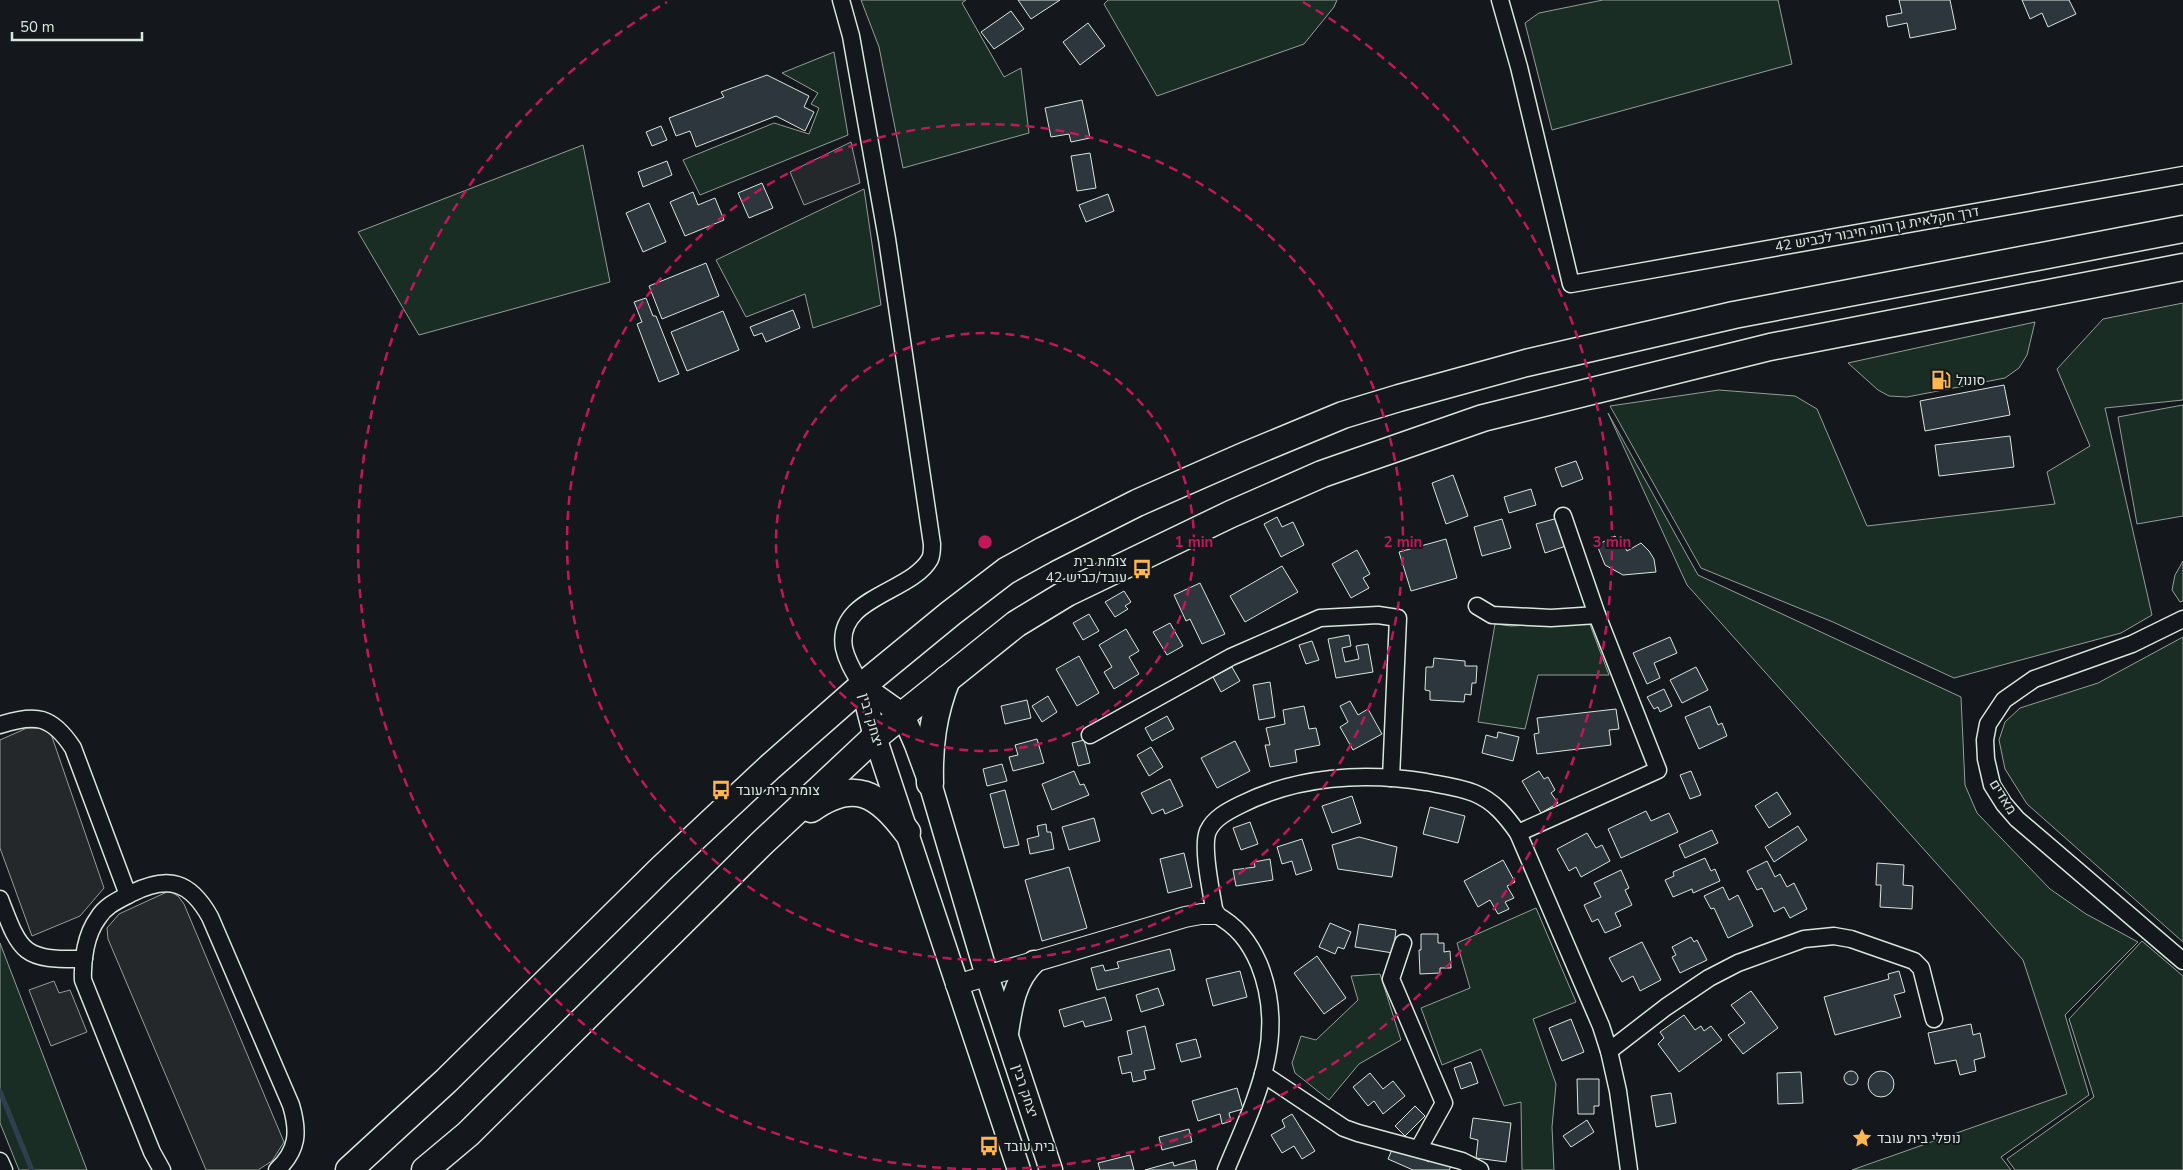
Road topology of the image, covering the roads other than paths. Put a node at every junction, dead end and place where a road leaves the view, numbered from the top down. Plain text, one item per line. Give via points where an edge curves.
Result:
1 (842, 0) edge
2 (1500, 0) edge
3 (2183, 175) edge
4 (2183, 229) edge
5 (2183, 267) edge
6 (1563, 516) dead end
7 (1477, 606) dead end
8 (1597, 615) junction
9 (2183, 619) edge
10 (947, 678) junction
11 (862, 686) junction
12 (903, 715) junction
13 (0, 725) edge
14 (1090, 735) dead end
15 (875, 737) junction
16 (1391, 778) junction
17 (930, 783) junction
18 (907, 832) junction
19 (1518, 833) junction
20 (761, 844) junction
21 (128, 895) junction
22 (0, 899) edge
23 (1215, 914) junction
24 (1403, 943) dead end
25 (84, 959) junction
26 (2183, 961) edge
27 (1034, 962) junction
28 (987, 976) junction
29 (956, 985) junction
30 (1934, 1020) dead end
31 (1006, 1036) junction
32 (1609, 1051) junction
33 (1263, 1074) junction
34 (1419, 1148) junction
35 (0, 1161) edge
36 (4, 1170) edge
37 (162, 1170) edge
38 (277, 1170) edge
39 (349, 1170) edge
40 (425, 1170) edge
41 (1019, 1170) edge
42 (1051, 1170) edge
43 (1226, 1170) edge
44 (1480, 1170) edge
45 (1629, 1170) edge

1 - 11 street via 887,239 932,544 931,557 921,571 866,603 852,616 844,631 849,663
2 - 3 street, דרך חקלאית גן רווה חיבור לכביש 42 via 1571,284
4 - 11 highway via 1734,315 1526,364 1343,415 1138,503 1006,571
5 - 10 highway via 1770,348 1483,418 1322,474 1066,593 1016,624
6 - 8 street
7 - 8 street via 1492,615 1550,618
8 - 19 street via 1658,770
9 - 26 street, מאדים via 2132,644 2034,679 2000,705 1988,724 1985,740 1992,785 2017,819
10 - 12 highway
10 - 17 highway via 933,719 929,750
11 - 12 main road, יצחק רבין
11 - 15 main road, יצחק רבין
11 - 39 highway via 770,767 446,1082
12 - 15 highway
12 - 17 main road, יצחק רבין
13 - 21 street via 28,717 43,719 64,734 73,748
14 - 16 street via 1231,656 1320,618 1378,615 1398,618
15 - 18 main road, יצחק רבין
15 - 20 highway
16 - 19 street via 1475,793 1502,811
16 - 23 street via 1344,778 1297,785 1250,800 1220,817 1211,826 1206,840
17 - 28 main road, יצחק רבין
18 - 20 highway via 885,805 858,793 843,794 824,800
18 - 29 main road, יצחק רבין
19 - 32 street via 1596,1010
20 - 40 highway via 468,1134
21 - 25 street via 105,909 96,919
21 - 38 street via 145,886 170,882 197,896 210,917 296,1121 297,1136
22 - 25 street via 13,934 22,947 35,955
23 - 27 street via 1185,917
23 - 33 street via 1235,926 1246,939 1267,989 1271,1020 1269,1051
24 - 34 street via 1391,979 1444,1103
25 - 37 street via 83,980 153,1156
27 - 28 street
27 - 31 main road via 1017,986
28 - 29 street
28 - 31 main road, יצחק רבין
29 - 41 main road, יצחק רבין
30 - 32 street via 1921,968 1914,961 1852,939 1834,936 1804,939 1738,963 1666,1007
31 - 42 main road, יצחק רבין
32 - 45 street
33 - 34 street via 1344,1128
33 - 43 street
34 - 44 street
35 - 36 street

